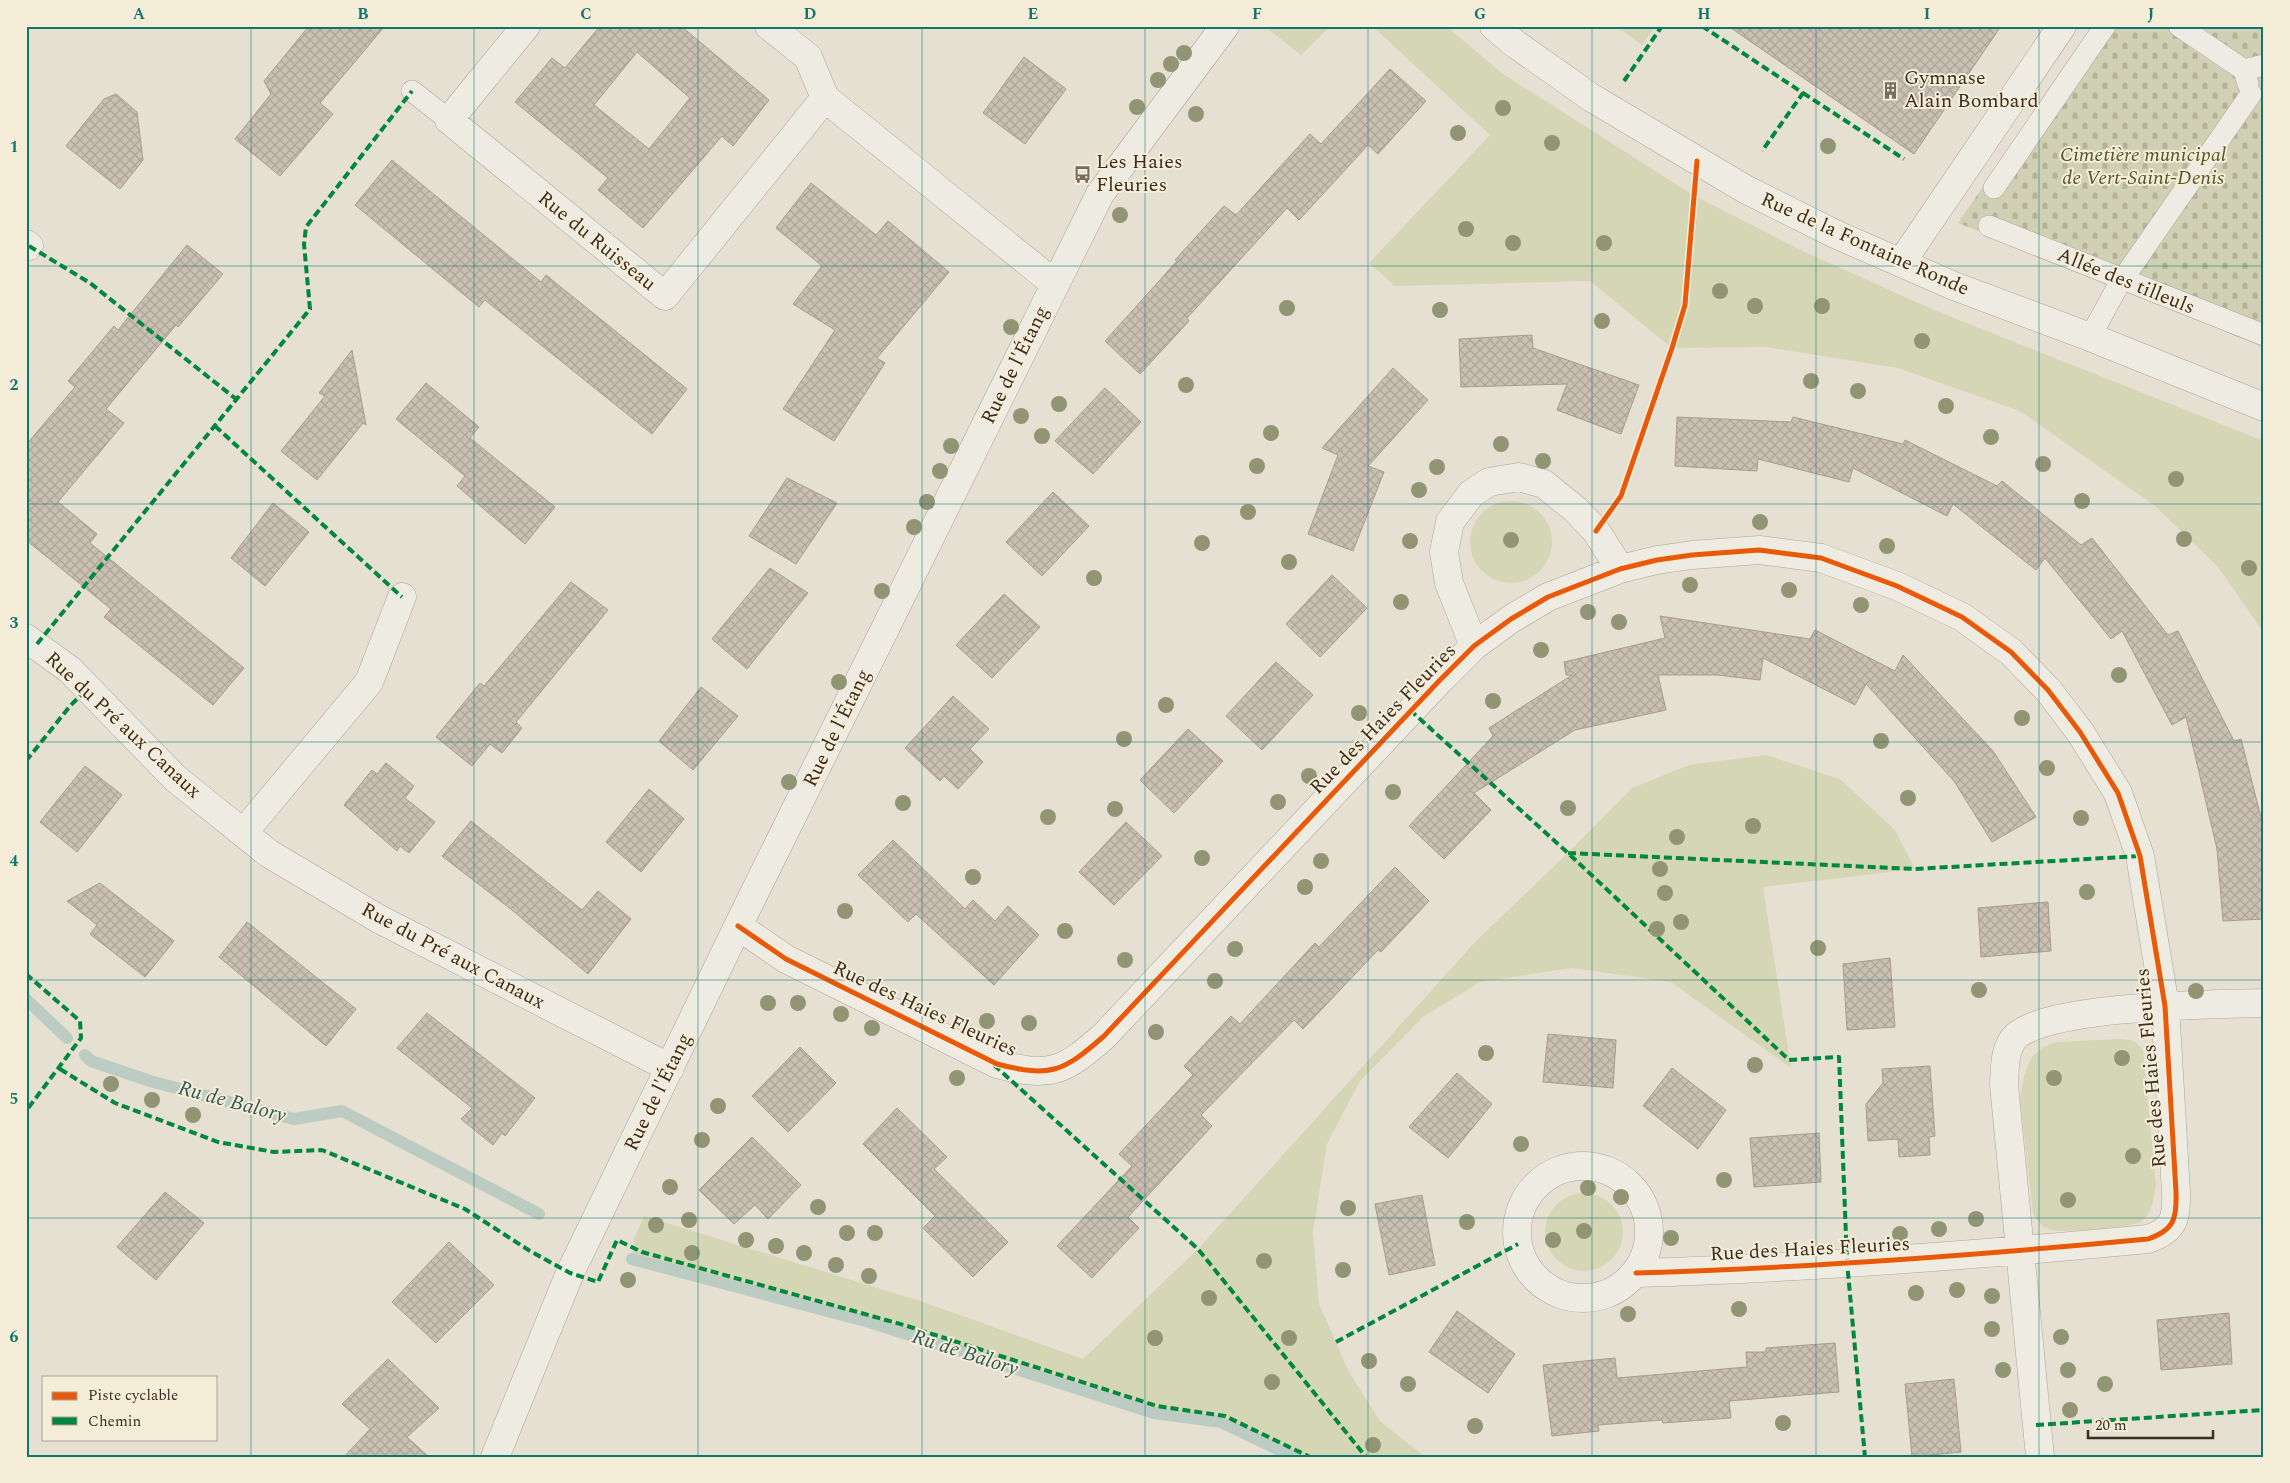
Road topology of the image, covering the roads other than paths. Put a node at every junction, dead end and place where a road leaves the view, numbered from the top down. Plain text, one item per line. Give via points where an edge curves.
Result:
1 (526, 26) edge
2 (769, 26) edge
3 (1224, 26) edge
4 (1494, 26) edge
5 (2062, 26) edge
6 (2105, 26) edge
7 (2179, 26) edge
8 (2254, 67) edge
9 (412, 91) dead end
10 (2257, 92) edge
11 (825, 98) junction
12 (448, 120) junction
13 (1994, 188) dead end
14 (1989, 226) dead end
15 (1901, 263) junction
16 (2121, 283) junction
17 (1055, 284) junction
18 (2264, 335) edge
19 (2090, 337) junction
20 (2264, 407) edge
21 (1620, 569) junction
22 (402, 597) dead end
23 (26, 638) edge
24 (1474, 646) junction
25 (243, 833) junction
26 (738, 926) junction
27 (2264, 1002) edge
28 (2164, 1006) junction
29 (670, 1068) junction
30 (2019, 1251) junction
31 (1636, 1273) junction
32 (495, 1457) edge
33 (2040, 1457) edge

1 - 12 street
2 - 11 street via 808,58
3 - 17 street, Rue de l'Étang via 1100,194
4 - 15 street, Rue de la Fontaine Ronde via 1592,98 1697,161 1835,234
5 - 15 street
6 - 13 lane
7 - 8 lane
8 - 10 lane
9 - 12 lane
10 - 16 lane
11 - 12 street, Rue du Ruisseau via 665,296
11 - 17 street
14 - 16 lane, Allée des tilleuls
15 - 19 street, Rue de la Fontaine Ronde
16 - 18 lane, Allée des tilleuls
16 - 19 lane
17 - 26 street, Rue de l'Étang
19 - 20 street, Rue de la Fontaine Ronde
21 - 24 street, Rue des Haies Fleuries via 1548,597
21 - 24 street, Rue des Haies Fleuries via 1596,531 1544,484 1519,477 1489,482 1470,494 1450,522 1444,552 1449,583
21 - 28 street, Rue des Haies Fleuries via 1692,555 1759,550 1821,558 1897,586 1962,617 2011,652 2048,690 2080,732 2118,793 2140,856
22 - 25 street via 369,682
23 - 25 street, Rue du Pré aux Canaux via 70,670 175,778
24 - 26 street, Rue des Haies Fleuries via 1104,1036 1080,1058 1051,1071 1025,1071 997,1064 786,959
25 - 29 street, Rue du Pré aux Canaux via 268,853 379,919
26 - 29 street, Rue de l'Étang
27 - 28 street, Rue des Haies Fleuries
28 - 30 street, Rue des Haies Fleuries via 2042,1021 2025,1028 2012,1040 2005,1060 2004,1085
28 - 30 street, Rue des Haies Fleuries via 2177,1200 2174,1221 2168,1231 2148,1239
29 - 32 street, Rue de l'Étang via 570,1273
30 - 31 street, Rue des Haies Fleuries via 1736,1270
30 - 33 street, Rue des Haies Fleuries
31 - 31 street via 1647,1252 1649,1229 1645,1206 1633,1187 1614,1172 1592,1166 1568,1167 1547,1176 1530,1191 1520,1210 1516,1230 1519,1251 1528,1270 1542,1285 1561,1296 1581,1299 1621,1287

